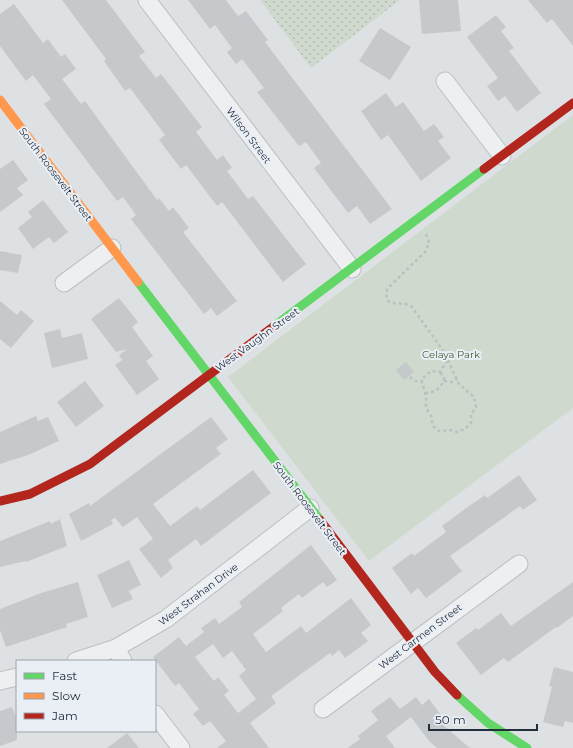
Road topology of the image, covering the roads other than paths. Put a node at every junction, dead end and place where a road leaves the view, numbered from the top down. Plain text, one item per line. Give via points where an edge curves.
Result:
1 (147, 0) edge
2 (445, 81) dead end
3 (0, 100) edge
4 (573, 103) edge
5 (5, 117) edge
6 (502, 156) junction
7 (112, 248) junction
8 (352, 269) junction
9 (64, 284) dead end
10 (209, 374) junction
11 (0, 501) edge
12 (310, 508) junction
13 (518, 564) dead end
14 (412, 643) junction
15 (120, 655) edge
16 (83, 660) edge
17 (16, 677) edge
18 (0, 681) edge
19 (322, 709) dead end
20 (156, 715) edge
21 (181, 748) edge
22 (527, 748) edge

1 - 8 street, Wilson Street
2 - 6 street
3 - 5 street, South Roosevelt Street
4 - 6 street, West Vaughn Street
5 - 7 street, South Roosevelt Street
6 - 8 street, West Vaughn Street
7 - 9 street
7 - 10 street, South Roosevelt Street
8 - 10 street, West Vaughn Street
10 - 11 street, West Vaughn Street via 90,464 30,494
10 - 12 street, South Roosevelt Street
12 - 14 street, South Roosevelt Street
12 - 15 street, West Strahan Drive
13 - 14 street, West Carmen Street
14 - 19 street, West Carmen Street
14 - 22 street, South Roosevelt Street via 465,705 483,721
15 - 16 street, West Strahan Drive
17 - 18 street
20 - 21 street

